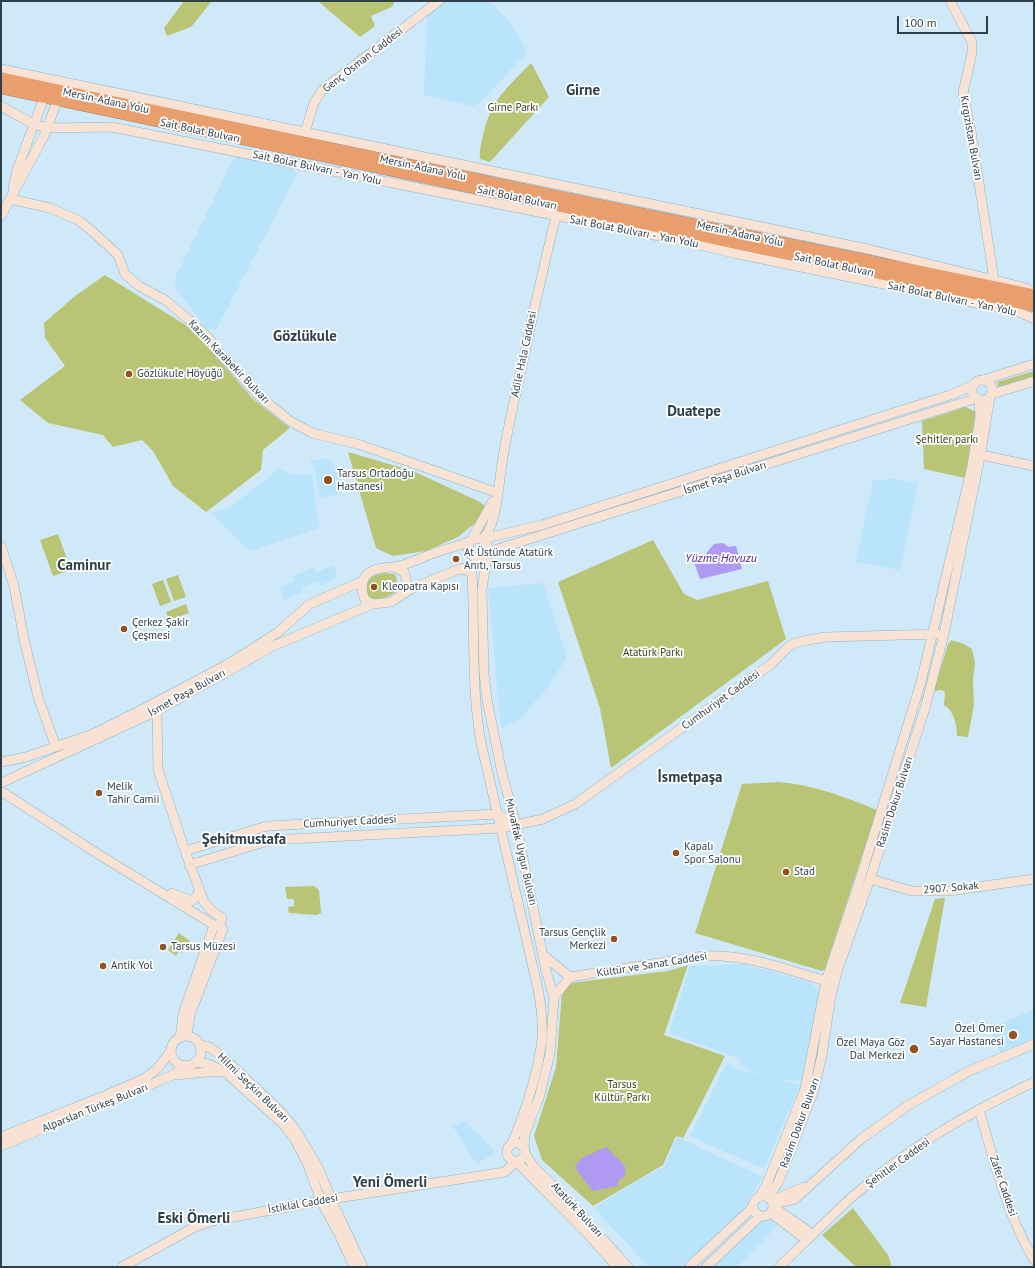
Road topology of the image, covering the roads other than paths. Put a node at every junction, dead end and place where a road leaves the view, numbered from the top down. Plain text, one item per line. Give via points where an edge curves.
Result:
1 (438, 1) edge
2 (950, 1) edge
3 (1, 69) edge
4 (1, 78) edge
5 (1, 88) edge
6 (48, 88) junction
7 (61, 91) junction
8 (1, 106) edge
9 (33, 124) junction
10 (48, 128) junction
11 (305, 132) junction
12 (10, 198) junction
13 (1, 216) edge
14 (556, 216) junction
15 (994, 280) junction
16 (1034, 292) edge
17 (1034, 295) edge
18 (1034, 306) edge
19 (1034, 319) edge
20 (1034, 364) edge
21 (983, 380) junction
22 (1034, 381) edge
23 (974, 385) junction
24 (991, 395) junction
25 (978, 399) junction
26 (981, 455) junction
27 (1034, 466) edge
28 (498, 493) junction
29 (482, 539) junction
30 (469, 543) junction
31 (1, 546) edge
32 (488, 552) junction
33 (471, 555) junction
34 (391, 566) junction
35 (472, 571) junction
36 (363, 581) junction
37 (402, 594) junction
38 (373, 604) junction
39 (944, 634) junction
40 (933, 635) junction
41 (156, 707) junction
42 (56, 747) junction
43 (1, 762) edge
44 (1, 783) edge
45 (1, 791) edge
46 (498, 814) junction
47 (307, 824) junction
48 (516, 824) junction
49 (501, 828) junction
50 (311, 838) junction
51 (185, 851) junction
52 (189, 865) junction
53 (870, 879) junction
54 (1034, 879) edge
55 (142, 881) junction
56 (199, 888) junction
57 (218, 924) junction
58 (543, 955) junction
59 (570, 977) junction
60 (826, 981) junction
61 (554, 998) junction
62 (183, 1037) junction
63 (1034, 1044) edge
64 (200, 1045) junction
65 (172, 1051) junction
66 (191, 1064) junction
67 (225, 1072) junction
68 (171, 1076) junction
69 (1034, 1082) edge
70 (979, 1109) junction
71 (1, 1137) edge
72 (511, 1145) junction
73 (1, 1146) edge
74 (525, 1150) junction
75 (516, 1162) junction
76 (331, 1199) junction
77 (321, 1201) junction
78 (769, 1203) junction
79 (752, 1208) junction
80 (760, 1216) junction
81 (810, 1237) junction
82 (1034, 1260) edge
83 (122, 1267) edge
84 (354, 1267) edge
85 (364, 1267) edge
86 (617, 1267) edge
87 (628, 1267) edge
88 (689, 1267) edge
89 (706, 1267) edge
90 (779, 1267) edge

1 - 11 street, Genç Osman Caddesi via 322,90 314,103
2 - 15 street, Kırgızistan Bulvarı via 972,42 963,94
3 - 6 street
4 - 6 highway, Mersin-Adana Yolu
5 - 6 highway
6 - 7 highway, Mersin-Adana Yolu
6 - 9 street
7 - 10 street
7 - 11 street
7 - 17 highway, Mersin-Adana Yolu
7 - 18 highway, Sait Bolat Bulvarı
8 - 9 street, Sait Bolat Bulvarı - Yan Yolu
9 - 10 street, Sait Bolat Bulvarı - Yan Yolu
9 - 12 street
10 - 12 street
10 - 14 street, Sait Bolat Bulvarı - Yan Yolu via 112,127
11 - 15 street via 868,249
12 - 13 street
12 - 28 street, Kazım Karabekir Bulvarı via 50,208 78,220 118,255 125,274 139,286 165,300 188,319 209,338 259,396 290,421 312,433 358,444
14 - 19 street, Sait Bolat Bulvarı - Yan Yolu via 1019,312
14 - 28 street, Adile Hala Caddesi via 506,441
15 - 16 street
20 - 21 street
21 - 23 street
21 - 24 street via 991,385
22 - 24 street
23 - 25 street via 972,391
23 - 29 street, İsmet Paşa Bulvarı via 912,408 542,525
24 - 25 street via 984,400
24 - 26 street, Rasim Dokur Bulvarı
25 - 32 street, İsmet Paşa Bulvarı
25 - 40 street via 980,417 972,466
26 - 27 street
26 - 39 street, Rasim Dokur Bulvarı
28 - 29 street, Adile Hala Caddesi via 490,529
28 - 30 street, Adile Hala Caddesi
29 - 30 street, İsmet Paşa Bulvarı via 474,539
29 - 32 street via 488,545
30 - 33 street
30 - 34 street, İsmet Paşa Bulvarı via 402,565
31 - 42 street via 14,586 38,697
32 - 33 street via 480,558
32 - 48 street, Muvaffak Uygur Bulvarı via 482,608 487,700 502,773
33 - 35 street, Muvaffak Uygur Bulvarı
34 - 36 street, İsmet Paşa Bulvarı via 370,572
34 - 37 street via 404,572 407,579
35 - 37 street, İsmet Paşa Bulvarı via 459,569
35 - 46 street, Muvaffak Uygur Bulvarı via 476,713
36 - 38 street via 365,600
36 - 41 street, İsmet Paşa Bulvarı via 310,604 277,633
37 - 38 street, İsmet Paşa Bulvarı via 398,599 386,604
38 - 41 street, İsmet Paşa Bulvarı via 273,646
39 - 40 street, Cumhuriyet Caddesi
39 - 53 street, Rasim Dokur Bulvarı via 926,705
40 - 48 street, Cumhuriyet Caddesi via 826,637 795,643 770,665 575,804 543,819
40 - 60 street via 857,889
41 - 42 street
41 - 44 street, İsmet Paşa Bulvarı
41 - 51 street via 158,770
42 - 43 street
45 - 55 street
46 - 47 street, Cumhuriyet Caddesi
46 - 48 street
46 - 49 street, Muvaffak Uygur Bulvarı
47 - 50 street
47 - 51 street, Cumhuriyet Caddesi via 267,826
48 - 49 street, Cumhuriyet Caddesi
48 - 58 street, Muvaffak Uygur Bulvarı
49 - 50 street, Cumhuriyet Caddesi
49 - 72 street, Muvaffak Uygur Bulvarı via 542,1013 542,1038 538,1062
50 - 52 street, Cumhuriyet Caddesi via 271,840
51 - 52 street
52 - 56 street
53 - 54 street, 2907. Sokak via 912,891 949,891
53 - 78 street, Rasim Dokur Bulvarı via 831,995 813,1093
55 - 56 street via 191,901 198,895
55 - 57 street
56 - 57 street via 204,902
57 - 62 street via 223,929
58 - 59 street
58 - 61 street, Muvaffak Uygur Bulvarı
59 - 60 street, Kültür ve Sanat Caddesi via 717,955 739,957
59 - 61 street
60 - 78 street via 805,1089 769,1179
61 - 74 street, Muvaffak Uygur Bulvarı via 550,1054 539,1098 525,1133
62 - 64 street via 192,1037
62 - 65 street via 173,1045
63 - 78 street via 970,1071 907,1106 861,1139 795,1199
64 - 66 street via 200,1055
64 - 76 street, Hilmi Seçkin Bulvarı via 209,1047 224,1058 282,1113 306,1145
65 - 66 street via 178,1063
65 - 71 street, Alparslan Türkeş Bulvarı via 157,1070 145,1078
66 - 67 street, Hilmi Seçkin Bulvarı via 209,1064
66 - 68 street, Alparslan Türkeş Bulvarı
67 - 68 street
67 - 77 street, Hilmi Seçkin Bulvarı via 294,1138 308,1165
68 - 73 street, Alparslan Türkeş Bulvarı
69 - 70 street, Şehitler Caddesi
70 - 81 street, Şehitler Caddesi via 889,1167 852,1197
70 - 82 street, Zafer Caddesi via 999,1176 1025,1245
72 - 74 street via 516,1143
72 - 75 street via 507,1153 510,1159
74 - 75 street via 522,1160
74 - 87 street, Atatürk Bulvarı via 533,1166 566,1198
75 - 76 street, İstiklal Caddesi via 505,1172
75 - 86 street, Atatürk Bulvarı
76 - 77 street, İstiklal Caddesi
76 - 85 street, Hilmi Seçkin Bulvarı
77 - 83 street, İstiklal Caddesi via 239,1215 201,1225
77 - 84 street, Hilmi Seçkin Bulvarı
78 - 79 street via 753,1202
78 - 80 street via 767,1216
78 - 81 street via 807,1230
79 - 80 street
79 - 88 street
80 - 89 street
81 - 90 street, Şehitler Caddesi

